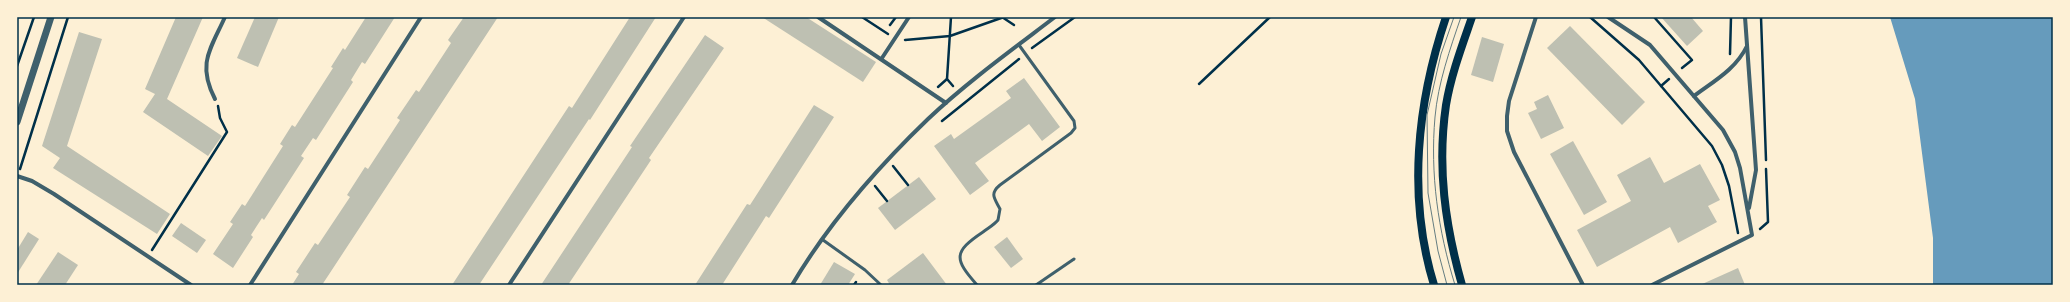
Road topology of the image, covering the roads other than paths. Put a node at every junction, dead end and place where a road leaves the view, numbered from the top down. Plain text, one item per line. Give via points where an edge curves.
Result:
1 (51, 17) edge
2 (225, 17) edge
3 (422, 17) edge
4 (684, 17) edge
5 (818, 17) edge
6 (908, 17) edge
7 (1056, 17) edge
8 (1446, 17) edge
9 (1472, 17) edge
10 (1536, 17) edge
11 (1608, 17) edge
12 (1745, 17) edge
13 (1019, 45) junction
14 (1747, 46) junction
15 (882, 58) junction
16 (1694, 96) junction
17 (215, 100) road end
18 (946, 103) junction
19 (17, 122) edge
20 (18, 176) edge
21 (1749, 212) junction
22 (823, 240) junction
23 (1074, 259) dead end
24 (190, 285) edge
25 (250, 285) edge
26 (509, 285) edge
27 (792, 285) edge
28 (881, 285) edge
29 (977, 285) edge
30 (1036, 285) edge
31 (1434, 285) edge
32 (1462, 285) edge
33 (1583, 285) edge
34 (1652, 285) edge

1 - 19 street
2 - 17 street via 205,66 207,81
3 - 25 street
4 - 26 street
5 - 15 street
6 - 15 street
7 - 13 street
8 - 31 main road via 1424,101 1419,148 1420,226
9 - 32 main road via 1453,72 1446,104 1442,147 1443,196 1447,228
10 - 33 street via 1509,101 1507,131 1514,152
11 - 16 street via 1650,46
12 - 14 street
13 - 18 street
13 - 29 lane via 1074,121 1075,128 1071,134 1000,184 994,191 993,198 1000,209 998,220 967,242 960,254 962,267
14 - 16 street via 1741,59
14 - 21 street via 1756,170
15 - 18 street
16 - 21 street via 1719,125 1735,152
18 - 22 street via 928,118 870,180
20 - 24 street via 54,194
21 - 34 street via 1752,235
22 - 27 street
22 - 28 lane via 865,270
23 - 30 lane

